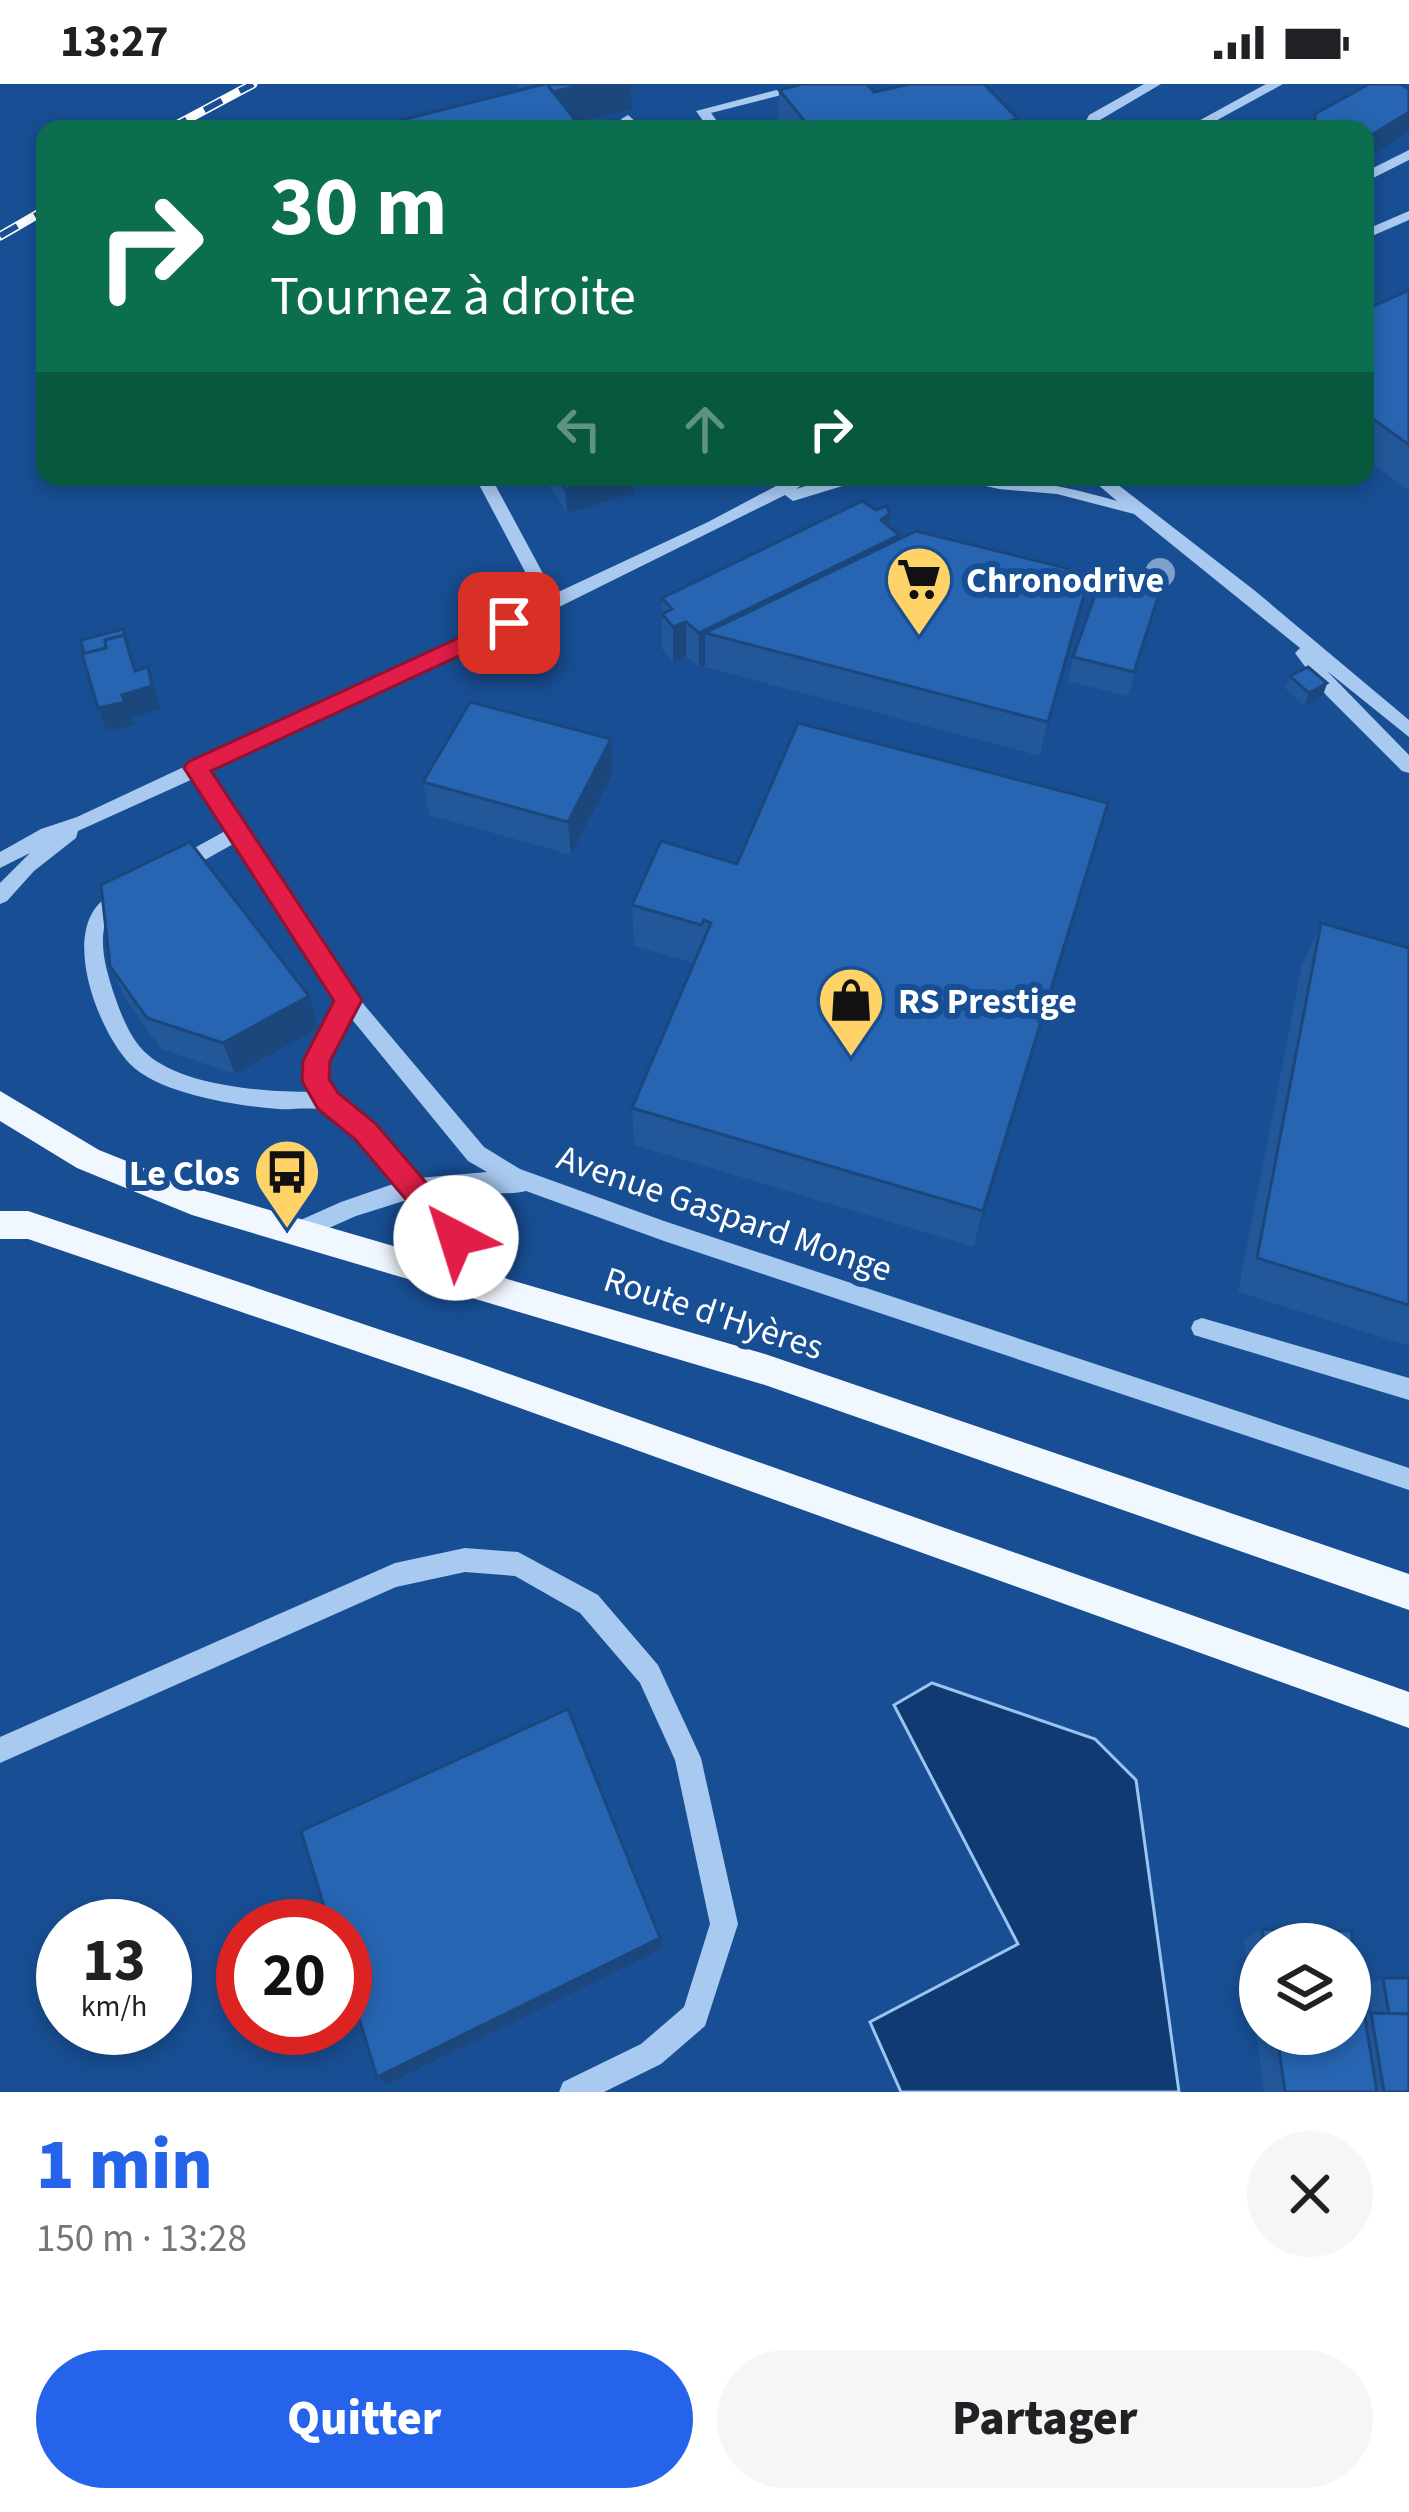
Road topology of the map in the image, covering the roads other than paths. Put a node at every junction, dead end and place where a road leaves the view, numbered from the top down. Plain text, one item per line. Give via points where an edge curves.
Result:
1 (817, 84) edge
2 (1154, 84) edge
3 (1276, 84) edge
4 (710, 120) edge
5 (1093, 120) edge
6 (1208, 120) edge
7 (1409, 154) edge
8 (1374, 173) edge
9 (1409, 215) edge
10 (1374, 231) edge
11 (488, 486) edge
12 (789, 486) edge
13 (828, 486) edge
14 (1022, 486) edge
15 (1107, 486) edge
16 (1142, 514) junction
17 (714, 526) junction
18 (550, 604) junction
19 (1281, 624) junction
20 (1409, 730) edge
21 (1409, 766) edge
22 (196, 768) junction
23 (84, 822) junction
24 (240, 832) junction
25 (49, 834) junction
26 (0, 840) edge
27 (0, 861) edge
28 (0, 896) edge
29 (348, 1000) junction
30 (328, 1101) junction
31 (0, 1104) edge
32 (412, 1186) junction
33 (554, 1192) junction
34 (0, 1225) edge
35 (295, 1233) junction
36 (501, 1288) junction
37 (1202, 1328) dead end
38 (1409, 1389) edge
39 (1409, 1479) edge
40 (1409, 1592) edge
41 (1409, 1710) edge
42 (0, 1750) edge
43 (573, 2092) edge

1 - 4 street via 703,111
2 - 5 street
3 - 6 street
7 - 8 street
9 - 10 street
11 - 18 street
12 - 17 street
13 - 17 street
14 - 16 street
15 - 16 street
16 - 19 street
17 - 18 street
18 - 22 street
19 - 20 street
19 - 21 street via 1332,690
22 - 23 street
22 - 24 street, Avenue Gaspard Monge
23 - 25 street
23 - 28 street
24 - 29 street, Avenue Gaspard Monge
24 - 30 street via 108,905 92,933 109,1008 139,1062 168,1076 257,1099
25 - 26 street
25 - 27 street
29 - 30 street via 316,1061 315,1081
29 - 33 street, Avenue Gaspard Monge via 476,1154
30 - 32 street
31 - 35 main road, Route d'Hyères via 74,1152
32 - 33 street via 504,1183
32 - 35 street
32 - 36 street
33 - 39 street, Avenue Gaspard Monge
34 - 41 main road via 28,1225 464,1372
35 - 36 main road, Route d'Hyères
36 - 40 main road, Route d'Hyères
37 - 38 street
42 - 43 street via 395,1575 465,1560 518,1564 589,1604 649,1675 688,1758 724,1924 695,2016 651,2054

